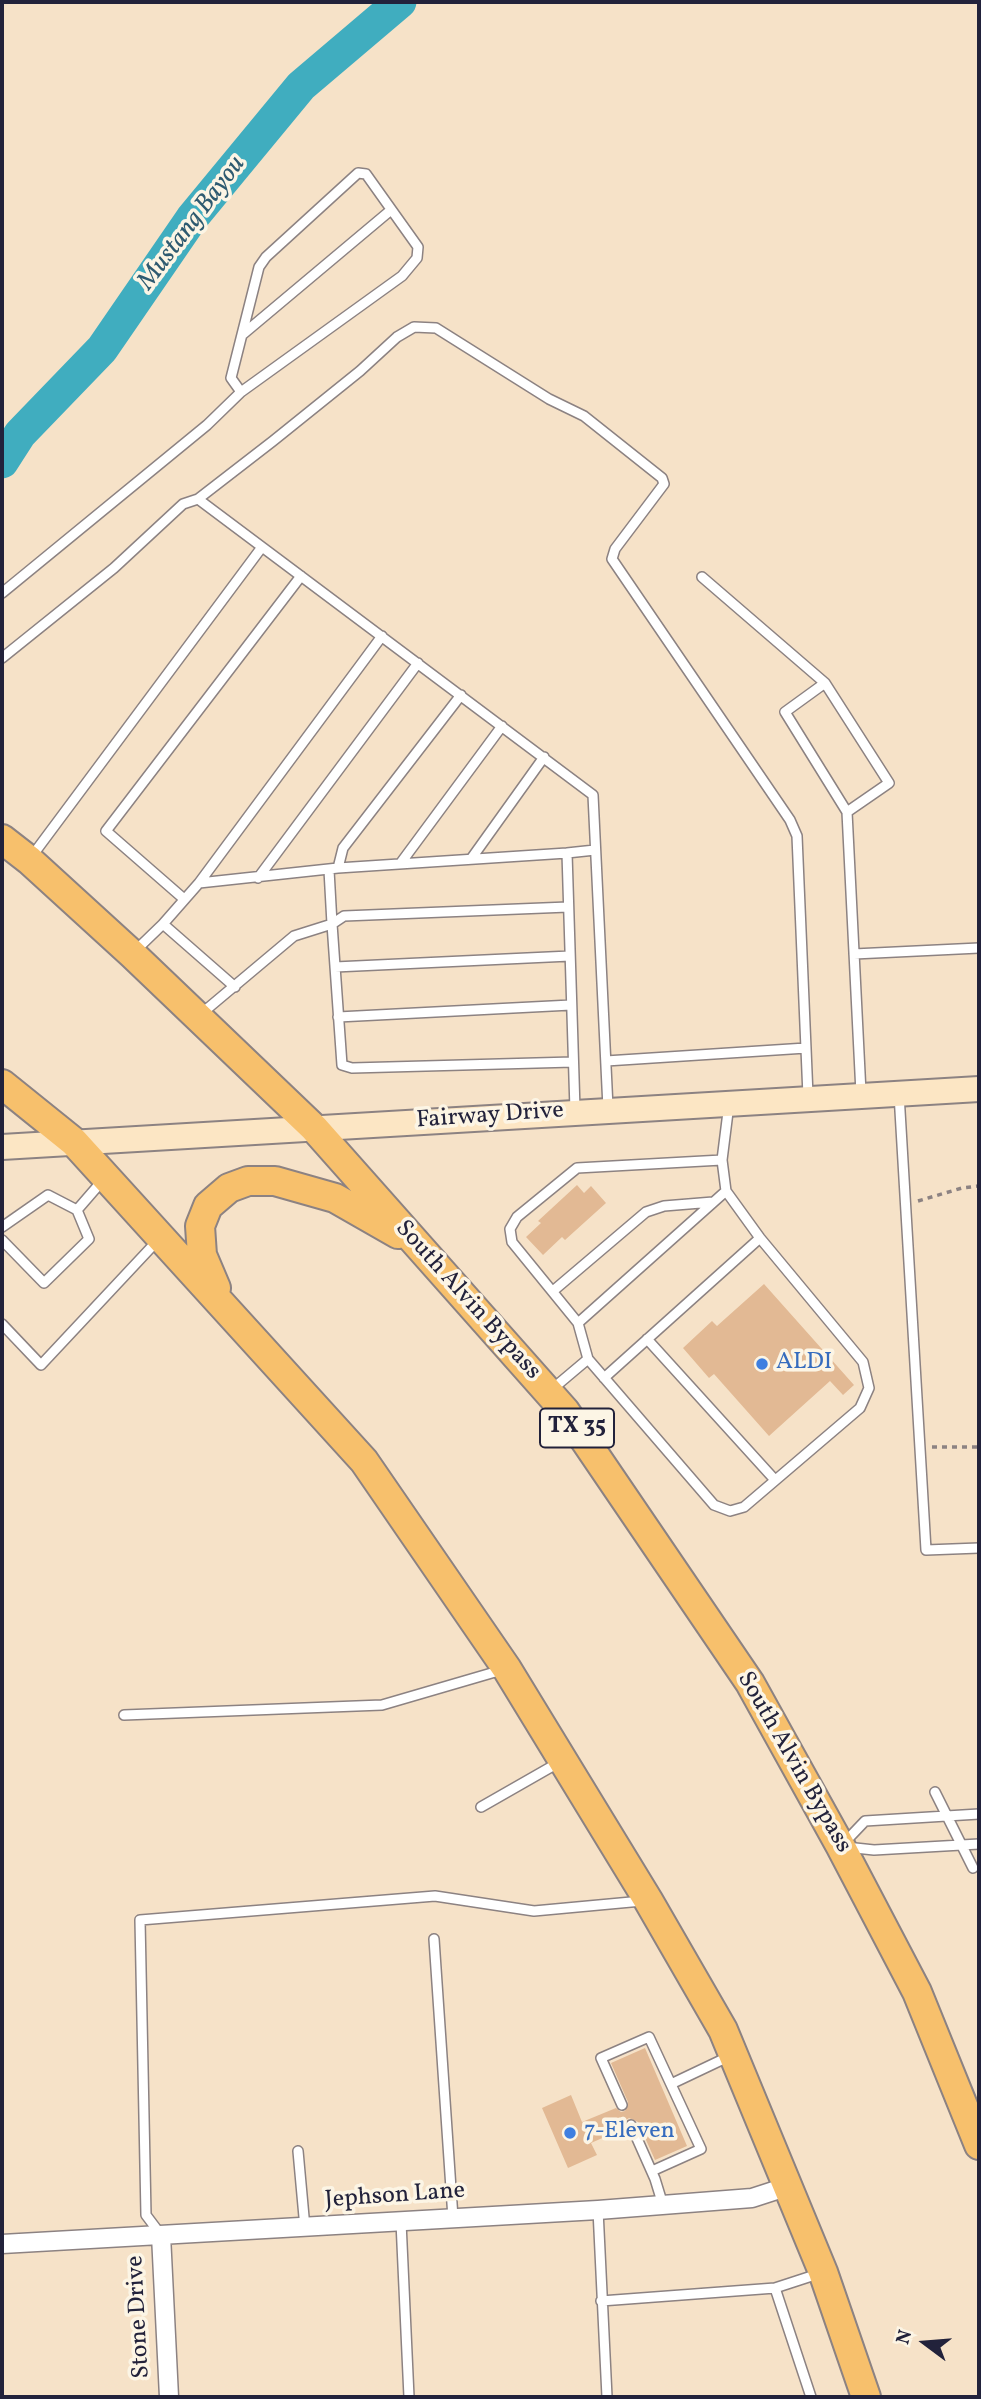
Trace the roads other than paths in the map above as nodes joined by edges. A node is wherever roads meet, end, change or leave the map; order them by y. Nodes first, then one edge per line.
1 (391, 210) junction
2 (242, 335) junction
3 (241, 392) junction
4 (198, 499) junction
5 (262, 547) junction
6 (301, 576) junction
7 (702, 577) dead end
8 (2, 593) edge
9 (382, 636) junction
10 (2, 658) edge
11 (418, 663) junction
12 (825, 683) junction
13 (461, 695) junction
14 (502, 726) junction
15 (544, 757) junction
16 (847, 812) junction
17 (2, 839) edge
18 (595, 850) junction
19 (567, 853) junction
20 (471, 859) junction
21 (29, 860) junction
22 (400, 864) junction
23 (334, 869) junction
24 (258, 878) junction
25 (199, 883) junction
26 (184, 899) junction
27 (568, 906) junction
28 (163, 924) junction
29 (332, 924) junction
30 (979, 948) edge
31 (132, 954) junction
32 (854, 954) junction
33 (570, 956) junction
34 (335, 967) junction
35 (235, 988) junction
36 (571, 1005) junction
37 (199, 1016) junction
38 (338, 1017) junction
39 (806, 1048) junction
40 (606, 1060) junction
41 (573, 1062) junction
42 (2, 1084) edge
43 (979, 1089) edge
44 (899, 1093) junction
45 (861, 1095) junction
46 (808, 1098) junction
47 (729, 1102) junction
48 (608, 1110) junction
49 (575, 1112) junction
50 (314, 1128) junction
51 (74, 1142) junction
52 (2, 1147) edge
53 (722, 1160) junction
54 (106, 1177) junction
55 (726, 1191) junction
56 (713, 1202) junction
57 (77, 1210) junction
58 (2, 1227) edge
59 (160, 1237) junction
60 (760, 1238) junction
61 (2, 1240) edge
62 (418, 1245) junction
63 (553, 1291) junction
64 (225, 1309) junction
65 (578, 1323) junction
66 (2, 1324) edge
67 (648, 1339) junction
68 (588, 1359) junction
69 (604, 1378) junction
70 (549, 1392) junction
71 (775, 1480) junction
72 (979, 1548) edge
73 (506, 1669) junction
74 (124, 1715) dead end
75 (563, 1760) junction
76 (935, 1792) dead end
77 (481, 1807) dead end
78 (979, 1814) edge
79 (947, 1816) junction
80 (979, 1844) edge
81 (961, 1845) junction
82 (841, 1847) junction
83 (973, 1868) dead end
84 (648, 1900) junction
85 (434, 1939) dead end
86 (733, 2055) junction
87 (666, 2081) junction
88 (623, 2101) dead end
89 (688, 2122) junction
90 (634, 2125) dead end
91 (679, 2127) dead end
92 (979, 2145) edge
93 (298, 2151) dead end
94 (652, 2171) junction
95 (789, 2186) junction
96 (663, 2206) junction
97 (598, 2210) junction
98 (453, 2218) junction
99 (401, 2222) junction
100 (305, 2228) junction
101 (161, 2235) junction
102 (2, 2244) edge
103 (823, 2272) junction
104 (775, 2288) junction
105 (601, 2301) junction
106 (169, 2397) edge
107 (409, 2397) edge
108 (607, 2397) edge
109 (811, 2397) edge
110 (866, 2397) edge

1 - 2 lane
1 - 2 lane
1 - 3 lane
2 - 3 lane
3 - 8 lane
4 - 5 lane
4 - 10 lane
4 - 39 lane
5 - 6 lane
5 - 21 lane
6 - 9 lane
6 - 26 lane
7 - 12 lane
9 - 11 lane
9 - 25 lane
11 - 13 lane
11 - 24 lane
12 - 16 lane
12 - 16 lane
13 - 14 lane
13 - 23 lane
14 - 15 lane
14 - 22 lane
15 - 18 lane
15 - 20 lane
16 - 32 lane
17 - 21 main road, South Alvin Bypass / TX 35
18 - 19 lane
18 - 40 lane
19 - 20 lane
19 - 27 lane
20 - 22 lane
21 - 31 main road, South Alvin Bypass / TX 35
22 - 23 lane
23 - 24 lane
23 - 29 lane
24 - 25 lane
25 - 26 lane
26 - 28 lane
27 - 29 lane
27 - 33 lane
28 - 31 lane
28 - 35 lane
29 - 34 lane
29 - 35 lane
30 - 32 lane
31 - 37 main road, South Alvin Bypass / TX 35
32 - 45 lane
33 - 34 lane
33 - 36 lane
34 - 38 lane
35 - 37 lane
36 - 38 lane
36 - 41 lane
37 - 50 main road, South Alvin Bypass / TX 35
38 - 41 lane
39 - 40 lane
39 - 46 lane
40 - 48 lane
41 - 49 lane
42 - 51 main road
43 - 44 street, Fairway Drive
44 - 45 street, Fairway Drive
44 - 72 lane
45 - 46 street, Fairway Drive
46 - 47 street, Fairway Drive
47 - 48 street, Fairway Drive
47 - 53 lane
48 - 49 street, Fairway Drive
49 - 50 street, Fairway Drive
50 - 51 street, Fairway Drive
50 - 62 main road, South Alvin Bypass / TX 35
51 - 52 street, Fairway Drive
51 - 54 main road
53 - 55 lane
53 - 63 lane
54 - 57 lane
54 - 59 main road
55 - 56 lane
55 - 60 lane
56 - 63 lane
56 - 65 lane
57 - 58 lane
57 - 61 lane
59 - 64 main road
59 - 66 lane
60 - 67 lane
60 - 71 lane
62 - 64 main road
62 - 70 main road, South Alvin Bypass / TX 35
63 - 65 lane
64 - 73 main road
65 - 68 lane
67 - 69 lane
67 - 71 lane
68 - 69 lane
68 - 70 lane
69 - 71 lane
70 - 82 main road, South Alvin Bypass / TX 35
73 - 74 lane
73 - 75 main road
75 - 77 lane
75 - 84 main road
76 - 79 lane
78 - 79 lane
79 - 81 lane
79 - 82 lane
80 - 81 lane
81 - 82 lane
81 - 83 lane
82 - 92 main road, South Alvin Bypass / TX 35
84 - 86 main road
84 - 101 lane
85 - 98 lane
86 - 87 lane
86 - 95 main road
87 - 88 lane
87 - 89 lane
89 - 91 lane
89 - 94 lane
90 - 94 lane
93 - 100 lane
94 - 96 lane
95 - 96 street, Jephson Lane
95 - 103 main road
96 - 97 street, Jephson Lane
97 - 98 street, Jephson Lane
97 - 105 lane
98 - 99 street, Jephson Lane
99 - 100 street, Jephson Lane
99 - 107 lane
100 - 101 street, Jephson Lane
101 - 102 street, Jephson Lane
101 - 106 street, Stone Drive
103 - 104 lane
103 - 110 main road
104 - 105 lane
104 - 109 lane
105 - 108 lane

